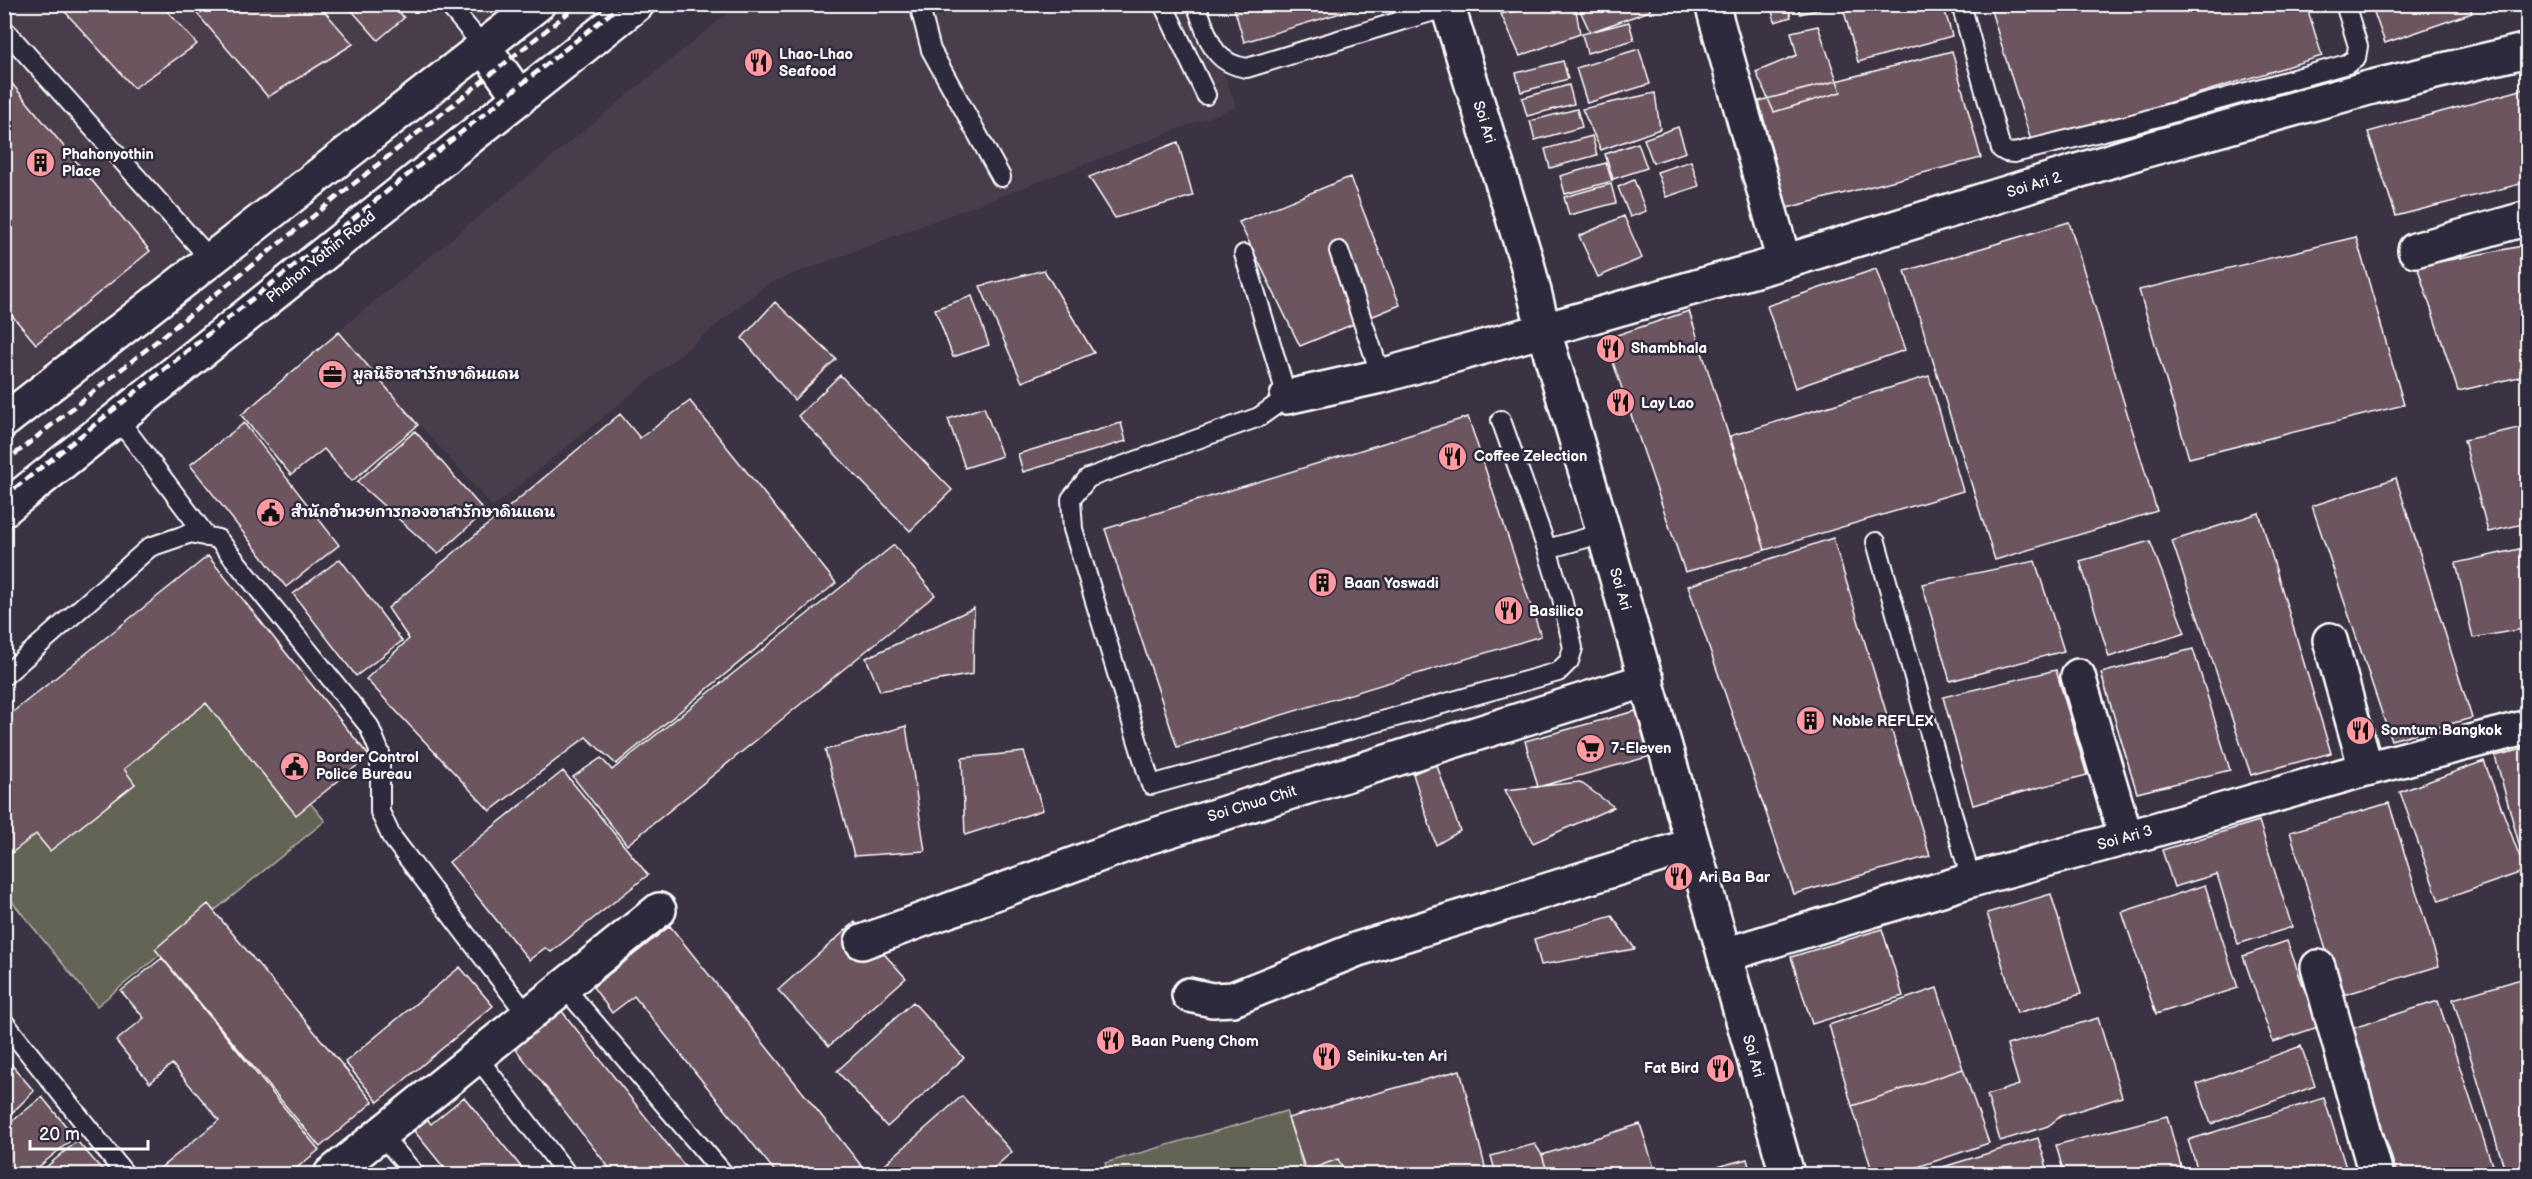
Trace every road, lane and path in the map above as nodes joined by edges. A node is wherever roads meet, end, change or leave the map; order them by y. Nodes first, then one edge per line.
1 (448, 4) edge
2 (537, 4) edge
3 (637, 4) edge
4 (919, 4) edge
5 (1163, 4) edge
6 (1196, 4) edge
7 (1713, 4) edge
8 (1961, 4) edge
9 (2345, 4) edge
10 (1448, 6) edge
11 (1405, 12) edge
12 (4, 29) edge
13 (483, 46) junction
14 (2528, 50) edge
15 (1206, 95) dead end
16 (520, 98) junction
17 (2135, 138) junction
18 (1001, 177) dead end
19 (2528, 218) edge
20 (2415, 250) dead end
21 (1339, 252) dead end
22 (1244, 254) dead end
23 (212, 261) junction
24 (1784, 262) junction
25 (1543, 328) junction
26 (1381, 376) junction
27 (1287, 397) junction
28 (118, 419) junction
29 (1500, 420) dead end
30 (4, 421) edge
31 (4, 509) edge
32 (1604, 533) junction
33 (207, 537) junction
34 (1876, 542) dead end
35 (1547, 549) junction
36 (2330, 640) dead end
37 (4, 676) edge
38 (2078, 676) dead end
39 (1647, 681) junction
40 (2528, 727) edge
41 (2366, 769) junction
42 (2126, 838) junction
43 (1693, 846) junction
44 (1971, 880) junction
45 (660, 910) dead end
46 (862, 942) dead end
47 (1725, 955) junction
48 (2318, 967) dead end
49 (564, 987) junction
50 (1189, 995) dead end
51 (528, 1016) junction
52 (4, 1022) edge
53 (477, 1057) junction
54 (381, 1135) junction
55 (125, 1174) edge
56 (331, 1174) edge
57 (415, 1174) edge
58 (567, 1174) edge
59 (724, 1174) edge
60 (1787, 1174) edge
61 (2376, 1174) edge

1 - 13 lane
2 - 13 street
3 - 16 street, Phahon Yothin Road
4 - 18 lane
5 - 15 lane
6 - 11 lane
7 - 24 street
8 - 17 lane
9 - 17 lane
10 - 11 lane
10 - 25 street, Soi Ari
12 - 23 lane
13 - 16 street
13 - 23 street
14 - 17 street, Soi Ari 2
16 - 28 street, Phahon Yothin Road
17 - 24 street, Soi Ari 2
19 - 20 street
21 - 26 lane
22 - 27 lane
23 - 30 street
24 - 25 street, Soi Ari 2
25 - 26 street, Soi Ari 2
25 - 32 street, Soi Ari
26 - 27 street, Soi Ari 2
27 - 35 lane
28 - 31 street, Phahon Yothin Road
28 - 33 lane
29 - 35 lane
32 - 35 lane
32 - 39 street, Soi Ari
33 - 37 lane
33 - 51 lane
34 - 44 lane
36 - 41 street
38 - 42 street
39 - 43 street, Soi Ari
39 - 46 street, Soi Chua Chit
40 - 41 street, Soi Ari 3
41 - 42 street, Soi Ari 3
42 - 44 street, Soi Ari 3
43 - 47 street, Soi Ari
43 - 50 street
44 - 47 street, Soi Ari 3
45 - 49 street
47 - 60 street, Soi Ari
48 - 61 street
49 - 51 street
49 - 59 lane
51 - 53 street
52 - 55 lane
53 - 54 street
53 - 58 lane
54 - 56 street
54 - 57 lane

